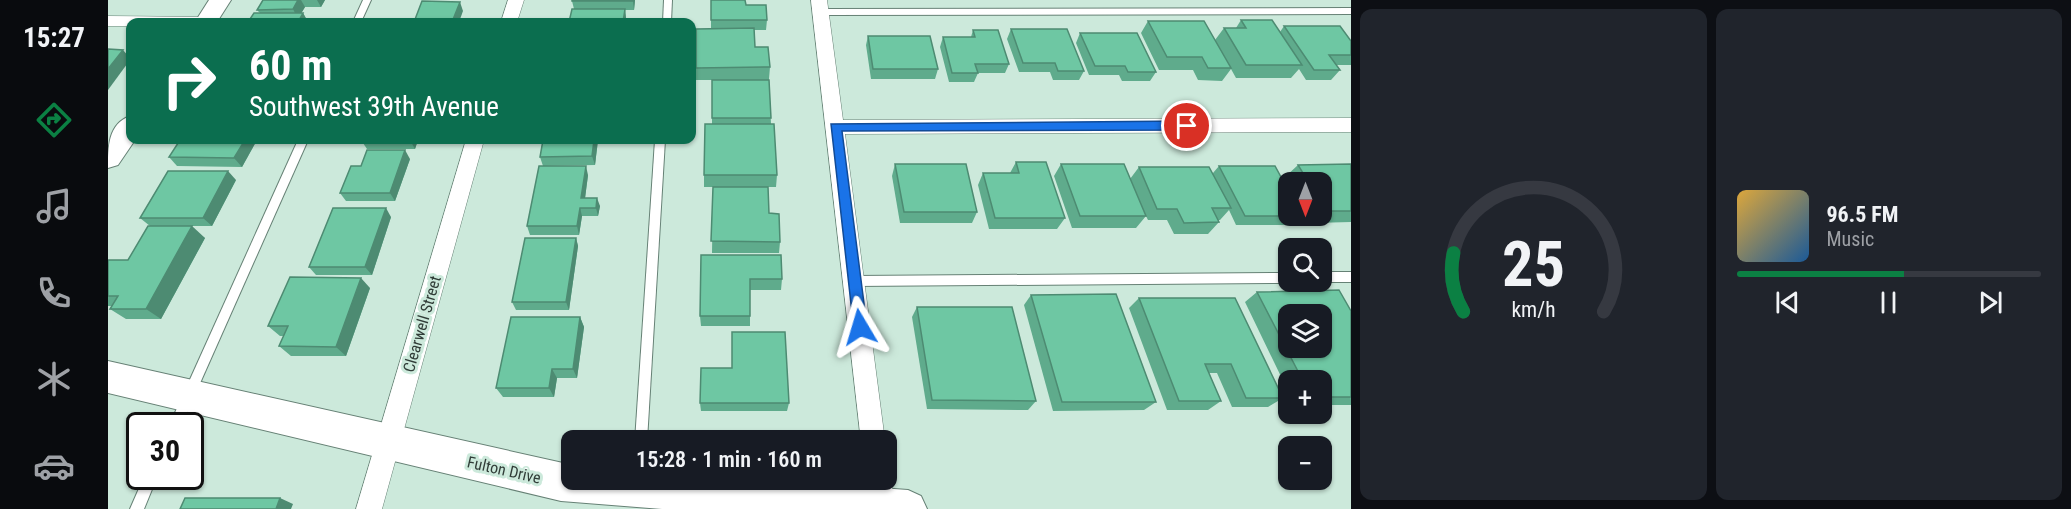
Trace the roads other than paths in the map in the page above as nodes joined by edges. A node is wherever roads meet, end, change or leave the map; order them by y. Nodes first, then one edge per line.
1 (220, 0) edge
2 (367, 0) edge
3 (516, 0) edge
4 (668, 0) edge
5 (820, 6) edge
6 (1351, 11) edge
7 (209, 18) edge
8 (359, 18) edge
9 (511, 18) edge
10 (667, 18) edge
11 (108, 21) edge
12 (126, 21) edge
13 (1351, 125) edge
14 (835, 127) junction
15 (126, 132) edge
16 (301, 144) edge
17 (474, 144) edge
18 (660, 144) edge
19 (108, 158) edge
20 (1332, 277) edge
21 (1351, 277) edge
22 (1278, 278) edge
23 (854, 281) junction
24 (108, 377) edge
25 (182, 411) edge
26 (642, 430) edge
27 (872, 430) edge
28 (387, 442) junction
29 (561, 483) edge
30 (145, 490) edge
31 (659, 490) edge
32 (887, 501) edge
33 (137, 509) edge
34 (369, 509) edge

1 - 7 main road
2 - 8 lane
3 - 9 street
4 - 10 lane
5 - 6 lane
5 - 14 street
11 - 12 street
13 - 14 street
14 - 23 street
15 - 19 main road
16 - 25 lane
17 - 28 street, Clearwell Street
18 - 26 lane
20 - 21 lane
22 - 23 lane
23 - 27 street
24 - 25 main road, Fulton Drive
25 - 28 main road, Fulton Drive
28 - 29 main road, Fulton Drive
28 - 34 street, Clearwell Street
30 - 33 lane
31 - 32 main road, Fulton Drive

